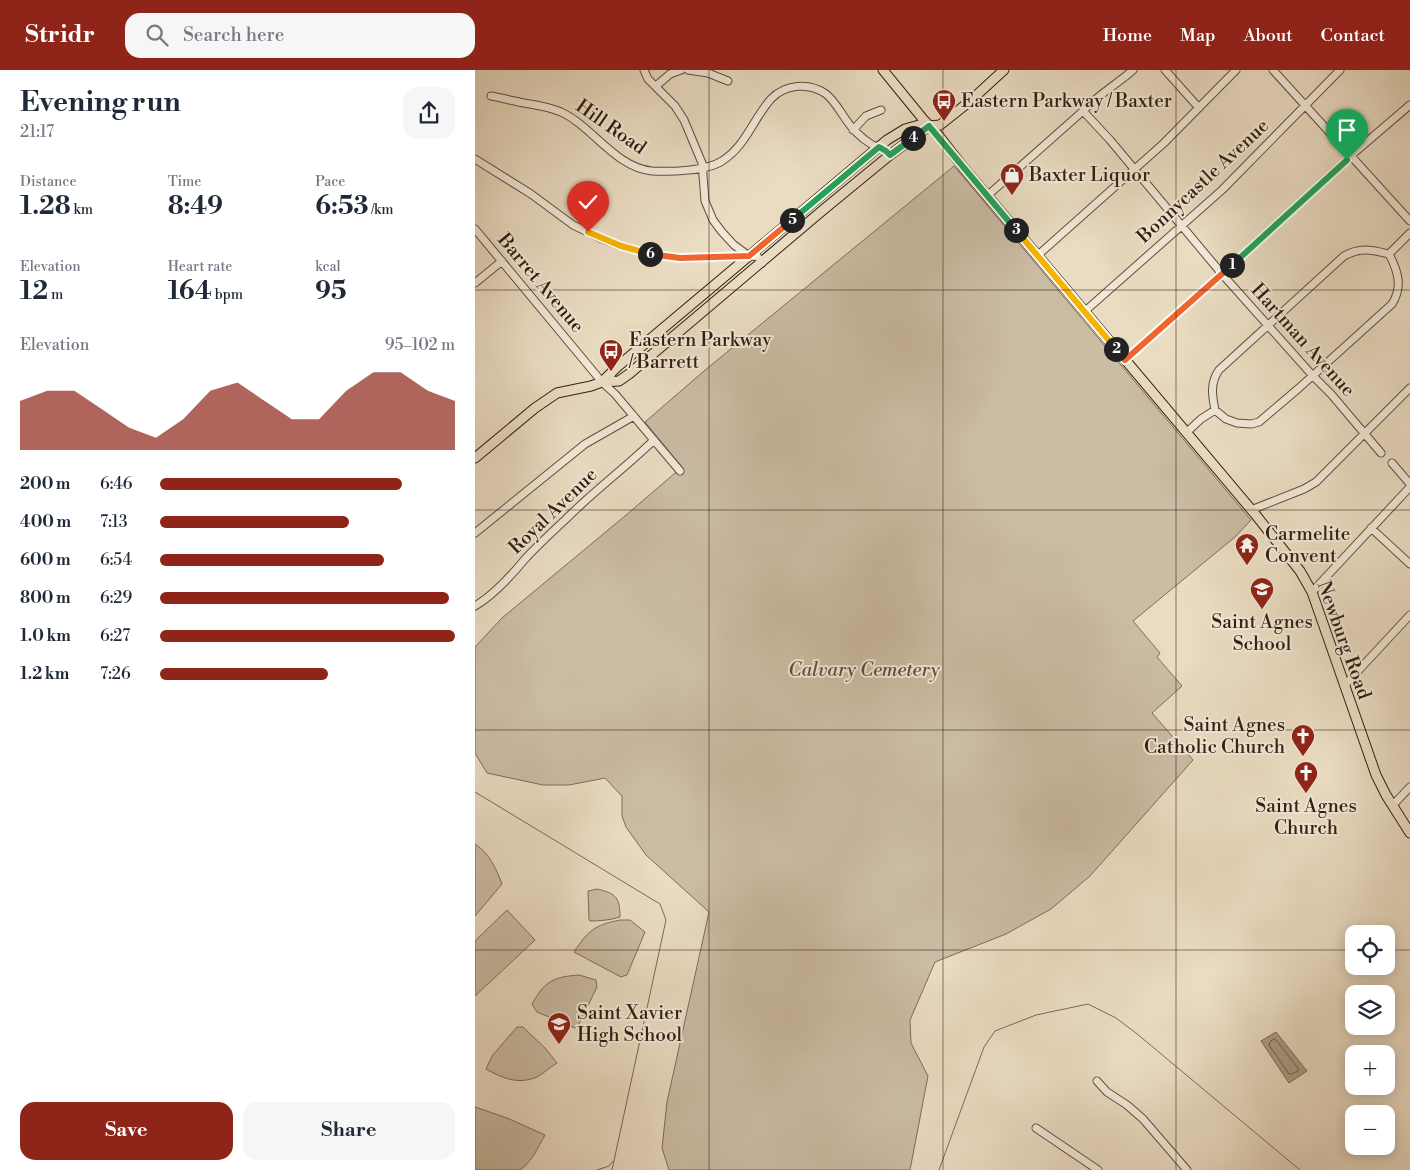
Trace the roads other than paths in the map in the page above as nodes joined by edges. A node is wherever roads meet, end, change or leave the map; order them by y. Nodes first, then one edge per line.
1 (644, 70) edge
2 (681, 70) edge
3 (688, 70) edge
4 (883, 70) edge
5 (1005, 70) edge
6 (1133, 70) edge
7 (1165, 70) edge
8 (1236, 70) edge
9 (1273, 70) edge
10 (1340, 70) edge
11 (728, 81) dead end
12 (657, 86) junction
13 (491, 96) dead end
14 (1306, 105) junction
15 (1410, 105) edge
16 (1199, 108) junction
17 (881, 110) dead end
18 (1083, 111) junction
19 (929, 126) junction
20 (853, 130) junction
21 (879, 147) junction
22 (890, 155) junction
23 (1351, 156) junction
24 (475, 159) edge
25 (703, 168) junction
26 (1134, 169) junction
27 (987, 196) junction
28 (1410, 221) edge
29 (1182, 226) junction
30 (475, 229) edge
31 (1410, 233) edge
32 (1389, 254) junction
33 (749, 256) junction
34 (1038, 256) junction
35 (502, 262) junction
36 (762, 263) junction
37 (1222, 274) junction
38 (475, 284) edge
39 (1084, 312) junction
40 (1267, 325) junction
41 (1125, 360) junction
42 (1313, 376) junction
43 (602, 382) junction
44 (1410, 388) edge
45 (1215, 410) junction
46 (634, 416) junction
47 (1186, 433) junction
48 (1365, 434) junction
49 (654, 440) junction
50 (1381, 453) dead end
51 (475, 458) edge
52 (1391, 463) dead end
53 (680, 471) dead end
54 (1410, 486) edge
55 (1251, 510) junction
56 (1371, 528) junction
57 (475, 533) edge
58 (1410, 564) edge
59 (1312, 592) junction
60 (475, 606) edge
61 (1410, 615) edge
62 (1344, 686) junction
63 (1410, 786) edge
64 (1393, 805) junction
65 (1410, 833) edge
66 (1097, 1080) dead end
67 (1036, 1128) dead end
68 (1098, 1170) edge
69 (1187, 1170) edge

1 - 12 street
2 - 12 street
3 - 11 street
4 - 19 main road, Newburg Road
5 - 19 main road
6 - 18 street
7 - 16 street
8 - 16 street
9 - 14 street
10 - 14 street, Bonnycastle Avenue
12 - 25 street
13 - 25 street, Hill Road
14 - 23 street
14 - 29 street, Bonnycastle Avenue
15 - 23 street
16 - 26 street
17 - 20 street
18 - 26 street, Hartman Avenue
18 - 27 street
19 - 21 main road
19 - 22 main road
19 - 27 main road, Newburg Road
20 - 21 street, Hill Road
20 - 25 street, Hill Road
21 - 22 street, Hill Road
21 - 33 main road
22 - 36 main road
23 - 28 street
23 - 37 street
24 - 33 street
25 - 33 street
26 - 29 street, Hartman Avenue
26 - 34 street
27 - 34 main road, Newburg Road
29 - 37 street, Hartman Avenue
29 - 39 street, Bonnycastle Avenue
30 - 35 street, Barret Avenue
31 - 32 street
32 - 40 street
32 - 42 street
33 - 36 street
33 - 43 main road
34 - 39 main road, Newburg Road
35 - 38 street
35 - 43 street, Barret Avenue
36 - 43 main road
37 - 40 street, Hartman Avenue
37 - 41 street
39 - 41 main road, Newburg Road
40 - 42 street, Hartman Avenue
40 - 45 street
41 - 47 main road, Newburg Road
42 - 45 street
42 - 48 street, Hartman Avenue
43 - 46 street, Barret Avenue
43 - 51 main road
44 - 48 street
45 - 47 street
46 - 49 street, Barret Avenue
46 - 57 street
47 - 55 main road, Newburg Road
48 - 50 street, Hartman Avenue
48 - 55 street
49 - 53 street, Barret Avenue
49 - 60 street, Royal Avenue
52 - 54 street
54 - 56 street
55 - 59 main road, Newburg Road
56 - 58 street
56 - 59 street
59 - 62 main road, Newburg Road
61 - 62 street
62 - 64 main road, Newburg Road
63 - 64 street
64 - 65 main road, Newburg Road
66 - 69 street
67 - 68 street

